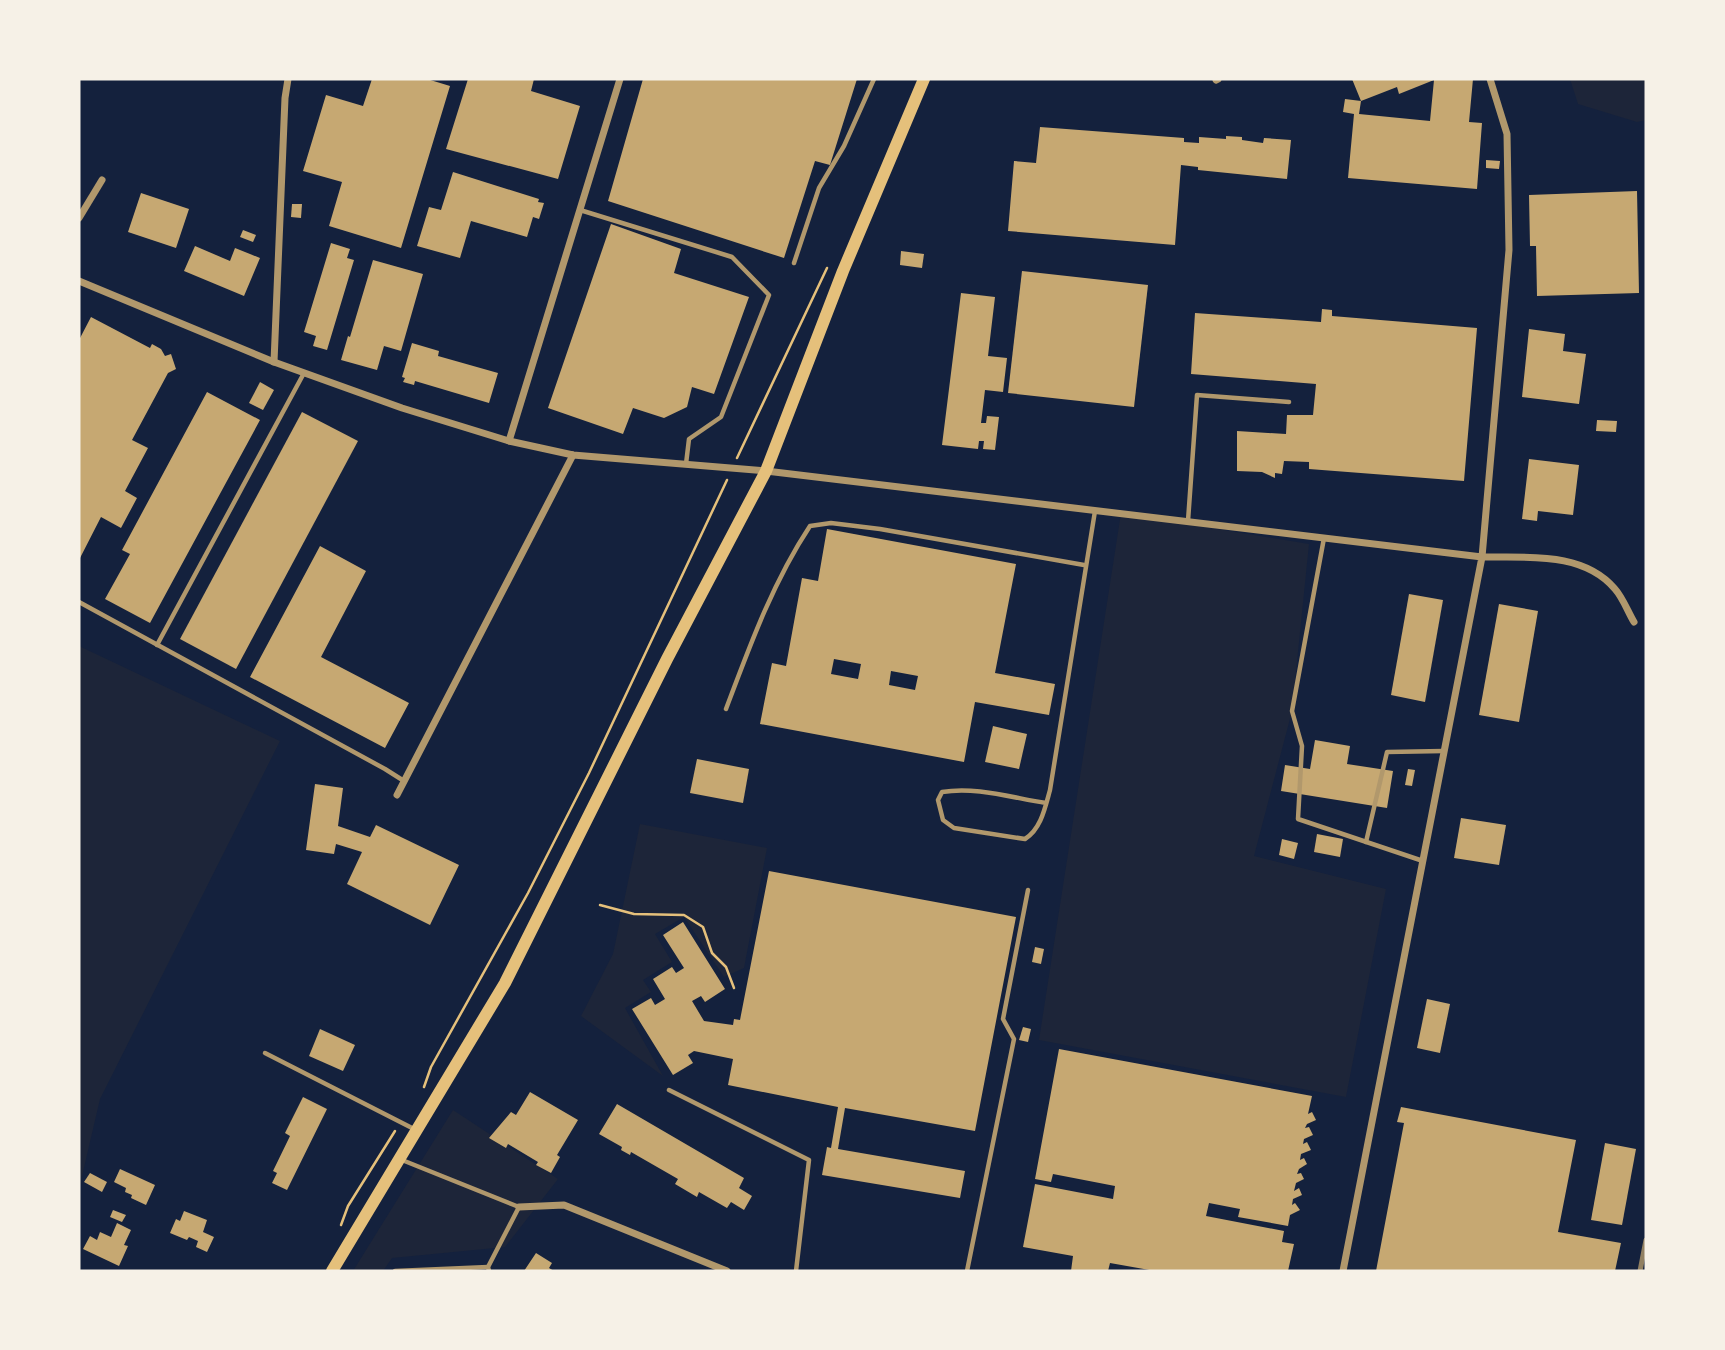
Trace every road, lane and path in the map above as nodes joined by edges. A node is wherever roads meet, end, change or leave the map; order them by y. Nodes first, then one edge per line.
1 (288, 79) edge
2 (620, 79) edge
3 (874, 79) edge
4 (924, 79) edge
5 (1490, 79) edge
6 (102, 180) dead end
7 (580, 211) junction
8 (79, 218) edge
9 (830, 260) dead end
10 (794, 263) dead end
11 (79, 281) edge
12 (274, 362) junction
13 (304, 373) junction
14 (1289, 402) dead end
15 (509, 441) junction
16 (573, 455) junction
17 (686, 464) junction
18 (733, 468) junction
19 (766, 471) junction
20 (1095, 510) junction
21 (1188, 521) junction
22 (1325, 538) junction
23 (1482, 557) junction
24 (1084, 565) junction
25 (79, 602) edge
26 (1634, 622) dead end
27 (157, 645) junction
28 (726, 709) dead end
29 (1444, 751) junction
30 (404, 782) junction
31 (397, 795) dead end
32 (1046, 803) junction
33 (1366, 842) junction
34 (1423, 861) junction
35 (1028, 890) dead end
36 (600, 905) dead end
37 (734, 988) dead end
38 (265, 1053) dead end
39 (669, 1090) dead end
40 (421, 1097) dead end
41 (402, 1122) junction
42 (416, 1130) junction
43 (399, 1159) junction
44 (519, 1207) junction
45 (339, 1228) dead end
46 (489, 1269) edge
47 (332, 1271) edge
48 (395, 1271) edge
49 (727, 1271) edge
50 (796, 1271) edge
51 (967, 1271) edge
52 (1343, 1271) edge

1 - 12 street
2 - 7 street
3 - 10 lane
4 - 19 main road
5 - 23 street
6 - 8 street
7 - 15 street
7 - 17 lane
9 - 18 path
11 - 12 street
12 - 13 street
13 - 15 street
13 - 27 lane
14 - 21 lane
15 - 16 street
16 - 17 street
16 - 30 street
17 - 18 street
18 - 19 street
18 - 40 path
19 - 20 street
19 - 42 main road
20 - 21 street
20 - 24 lane
21 - 22 street
22 - 23 street
22 - 33 lane
23 - 26 street
23 - 29 street
24 - 28 lane
24 - 32 lane
25 - 27 lane
27 - 30 lane
29 - 33 lane
29 - 34 street
30 - 31 street
32 - 32 lane
33 - 34 lane
34 - 52 street
35 - 51 lane
36 - 37 path
38 - 41 lane
39 - 50 lane
41 - 42 lane
41 - 45 path
42 - 43 main road
43 - 44 lane
43 - 47 main road
44 - 46 lane
44 - 49 street
46 - 48 lane

